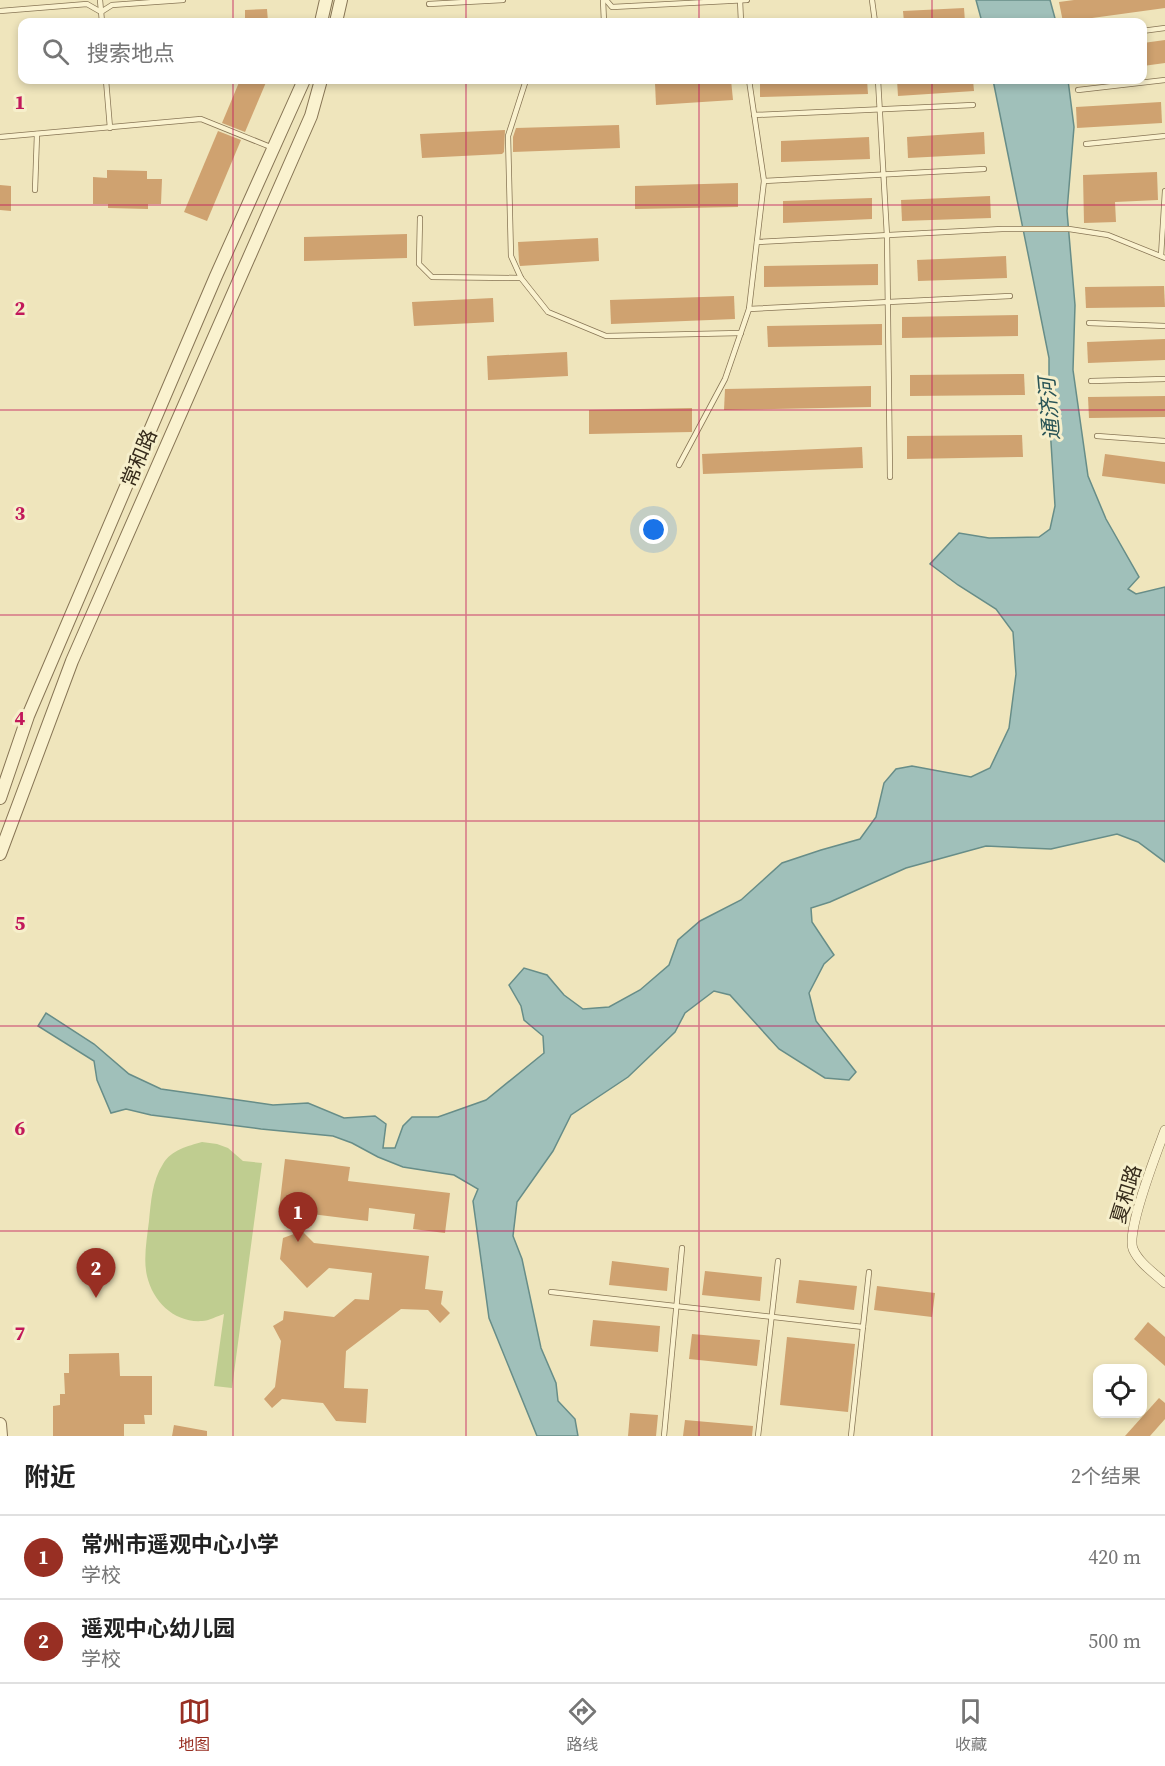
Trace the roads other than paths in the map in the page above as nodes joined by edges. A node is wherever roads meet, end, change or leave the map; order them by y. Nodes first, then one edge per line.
1 (100, 0) edge
2 (183, 0) edge
3 (326, 0) edge
4 (341, 0) edge
5 (503, 0) edge
6 (605, 0) edge
7 (740, 0) edge
8 (747, 0) edge
9 (872, 0) edge
10 (429, 4) dead end
11 (0, 11) edge
12 (101, 12) junction
13 (102, 18) edge
14 (322, 18) edge
15 (337, 18) edge
16 (604, 18) edge
17 (741, 18) edge
18 (875, 18) edge
19 (1165, 28) edge
20 (1147, 30) edge
21 (1165, 80) edge
22 (1147, 82) edge
23 (106, 84) edge
24 (302, 84) edge
25 (320, 84) edge
26 (525, 84) edge
27 (750, 84) edge
28 (878, 84) edge
29 (1130, 84) edge
30 (1078, 90) dead end
31 (973, 105) dead end
32 (880, 109) junction
33 (754, 115) junction
34 (110, 128) junction
35 (37, 134) junction
36 (1165, 136) edge
37 (0, 137) edge
38 (1086, 144) dead end
39 (273, 148) junction
40 (984, 169) dead end
41 (884, 174) junction
42 (764, 181) junction
43 (35, 190) dead end
44 (1165, 192) edge
45 (420, 218) dead end
46 (887, 236) junction
47 (757, 242) junction
48 (1163, 257) edge
49 (521, 278) junction
50 (1010, 296) dead end
51 (888, 302) junction
52 (749, 309) junction
53 (1089, 323) dead end
54 (1165, 326) edge
55 (741, 333) junction
56 (1165, 379) edge
57 (1091, 381) dead end
58 (1097, 436) dead end
59 (1165, 441) edge
60 (679, 465) dead end
61 (890, 477) dead end
62 (0, 798) edge
63 (0, 854) edge
64 (1165, 1130) edge
65 (682, 1248) dead end
66 (778, 1261) dead end
67 (870, 1272) dead end
68 (1165, 1282) edge
69 (551, 1292) dead end
70 (676, 1306) junction
71 (772, 1317) junction
72 (863, 1327) junction
73 (0, 1424) edge
74 (1, 1436) edge
75 (664, 1436) edge
76 (758, 1436) edge
77 (851, 1436) edge

1 - 12 lane
2 - 12 lane
3 - 14 street
4 - 15 street
5 - 10 lane
6 - 7 lane
6 - 16 lane
7 - 8 lane
7 - 17 lane
9 - 18 lane
11 - 12 lane
12 - 13 lane
19 - 20 lane
21 - 22 lane
23 - 34 lane
24 - 39 street, 常和路
25 - 63 street, 常和路
26 - 49 lane
27 - 33 lane
28 - 32 lane
29 - 30 lane
31 - 32 lane
32 - 33 lane
32 - 41 lane
33 - 42 lane
34 - 35 lane
34 - 39 lane
35 - 37 lane
35 - 43 lane
36 - 38 lane
39 - 62 street, 常和路
40 - 41 lane
41 - 42 lane
41 - 46 lane
42 - 47 lane
44 - 48 lane
45 - 49 lane
46 - 47 lane
46 - 48 lane
46 - 51 lane
47 - 52 lane
49 - 55 lane
50 - 51 lane
51 - 52 lane
51 - 61 lane
52 - 55 lane
53 - 54 lane
55 - 60 lane
56 - 57 lane
58 - 59 lane
64 - 68 street, 夏和路
65 - 70 lane
66 - 71 lane
67 - 72 lane
69 - 70 lane
70 - 71 lane
70 - 75 lane
71 - 72 lane
71 - 76 lane
72 - 77 lane
73 - 74 street

